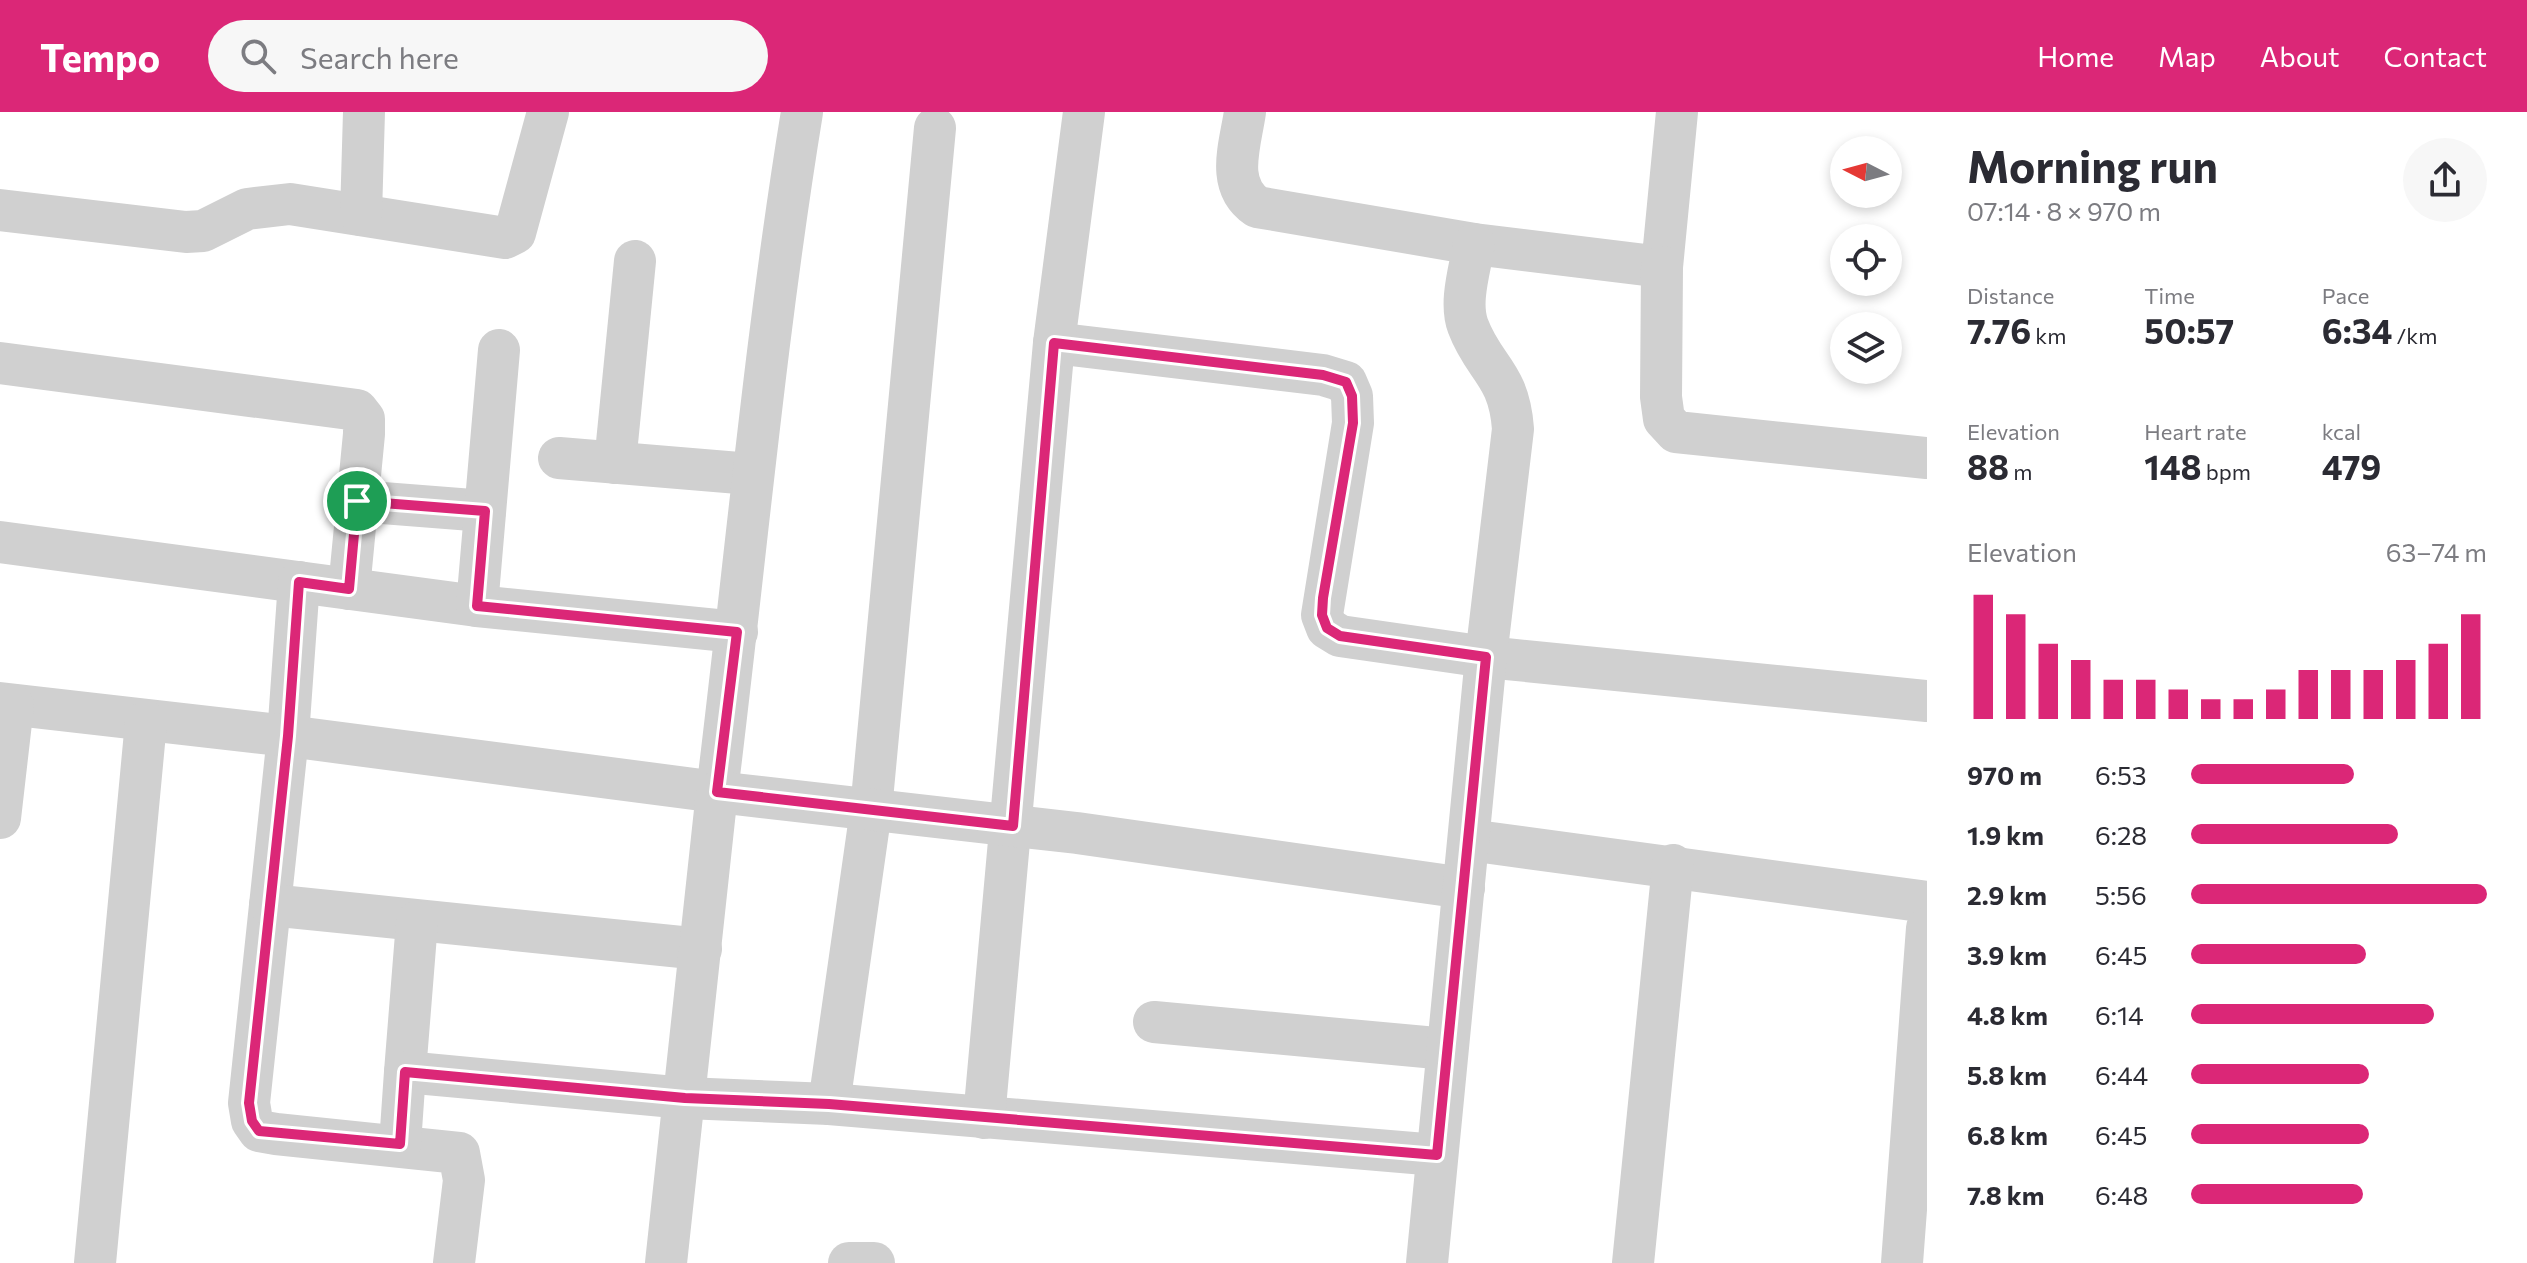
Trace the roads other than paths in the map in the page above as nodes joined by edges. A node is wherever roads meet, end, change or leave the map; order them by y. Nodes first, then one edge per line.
1 (364, 112) edge
2 (548, 112) edge
3 (802, 112) edge
4 (1084, 112) edge
5 (1245, 112) edge
6 (1677, 112) edge
7 (935, 128) dead end
8 (0, 210) edge
9 (361, 215) junction
10 (1474, 244) junction
11 (635, 261) dead end
12 (1662, 267) junction
13 (1054, 343) junction
14 (499, 350) dead end
15 (0, 363) edge
16 (559, 458) dead end
17 (1927, 458) edge
18 (615, 463) junction
19 (751, 474) junction
20 (357, 501) junction
21 (485, 511) junction
22 (0, 542) edge
23 (299, 582) junction
24 (349, 589) junction
25 (477, 606) junction
26 (737, 632) junction
27 (1486, 657) junction
28 (1927, 701) edge
29 (7, 704) edge
30 (146, 722) junction
31 (288, 736) junction
32 (717, 792) junction
33 (871, 810) junction
34 (0, 818) edge
35 (1013, 826) junction
36 (1469, 840) junction
37 (1673, 865) junction
38 (1464, 888) junction
39 (1927, 902) edge
40 (270, 905) junction
41 (417, 922) junction
42 (1927, 928) edge
43 (701, 949) junction
44 (1154, 1022) dead end
45 (1447, 1049) junction
46 (405, 1072) junction
47 (1920, 1095) edge
48 (685, 1098) junction
49 (829, 1104) junction
50 (984, 1118) junction
51 (400, 1144) junction
52 (1437, 1155) junction
53 (95, 1263) edge
54 (454, 1263) edge
55 (666, 1263) edge
56 (849, 1263) edge
57 (874, 1263) edge
58 (1427, 1263) edge
59 (1633, 1263) edge
60 (1902, 1263) edge

1 - 9 street
2 - 9 street
3 - 19 street
4 - 13 street
5 - 10 street
6 - 12 street
7 - 33 street
8 - 9 street
10 - 12 street
10 - 27 street
11 - 18 street
12 - 17 street
13 - 27 street
13 - 35 street
14 - 21 street
15 - 20 street
16 - 18 street
18 - 19 street
19 - 26 street
20 - 21 street
20 - 24 street
21 - 25 street
22 - 23 street
23 - 24 street
23 - 31 street
24 - 25 street
25 - 26 street
26 - 32 street
27 - 28 street
27 - 36 street
29 - 30 street
29 - 34 street
30 - 31 street
30 - 53 street
31 - 32 street
31 - 40 street
32 - 33 street
32 - 43 street
33 - 35 street
33 - 49 street
35 - 38 street
35 - 50 street
36 - 37 street
36 - 38 street
37 - 39 street
37 - 59 street
38 - 45 street
40 - 41 street
40 - 51 street
41 - 43 street
41 - 46 street
42 - 47 street
43 - 48 street
44 - 45 street
45 - 52 street
46 - 48 street
46 - 51 street
47 - 60 street
48 - 49 street
48 - 55 street
49 - 50 street
50 - 52 street
51 - 54 street
52 - 58 street
56 - 57 street

